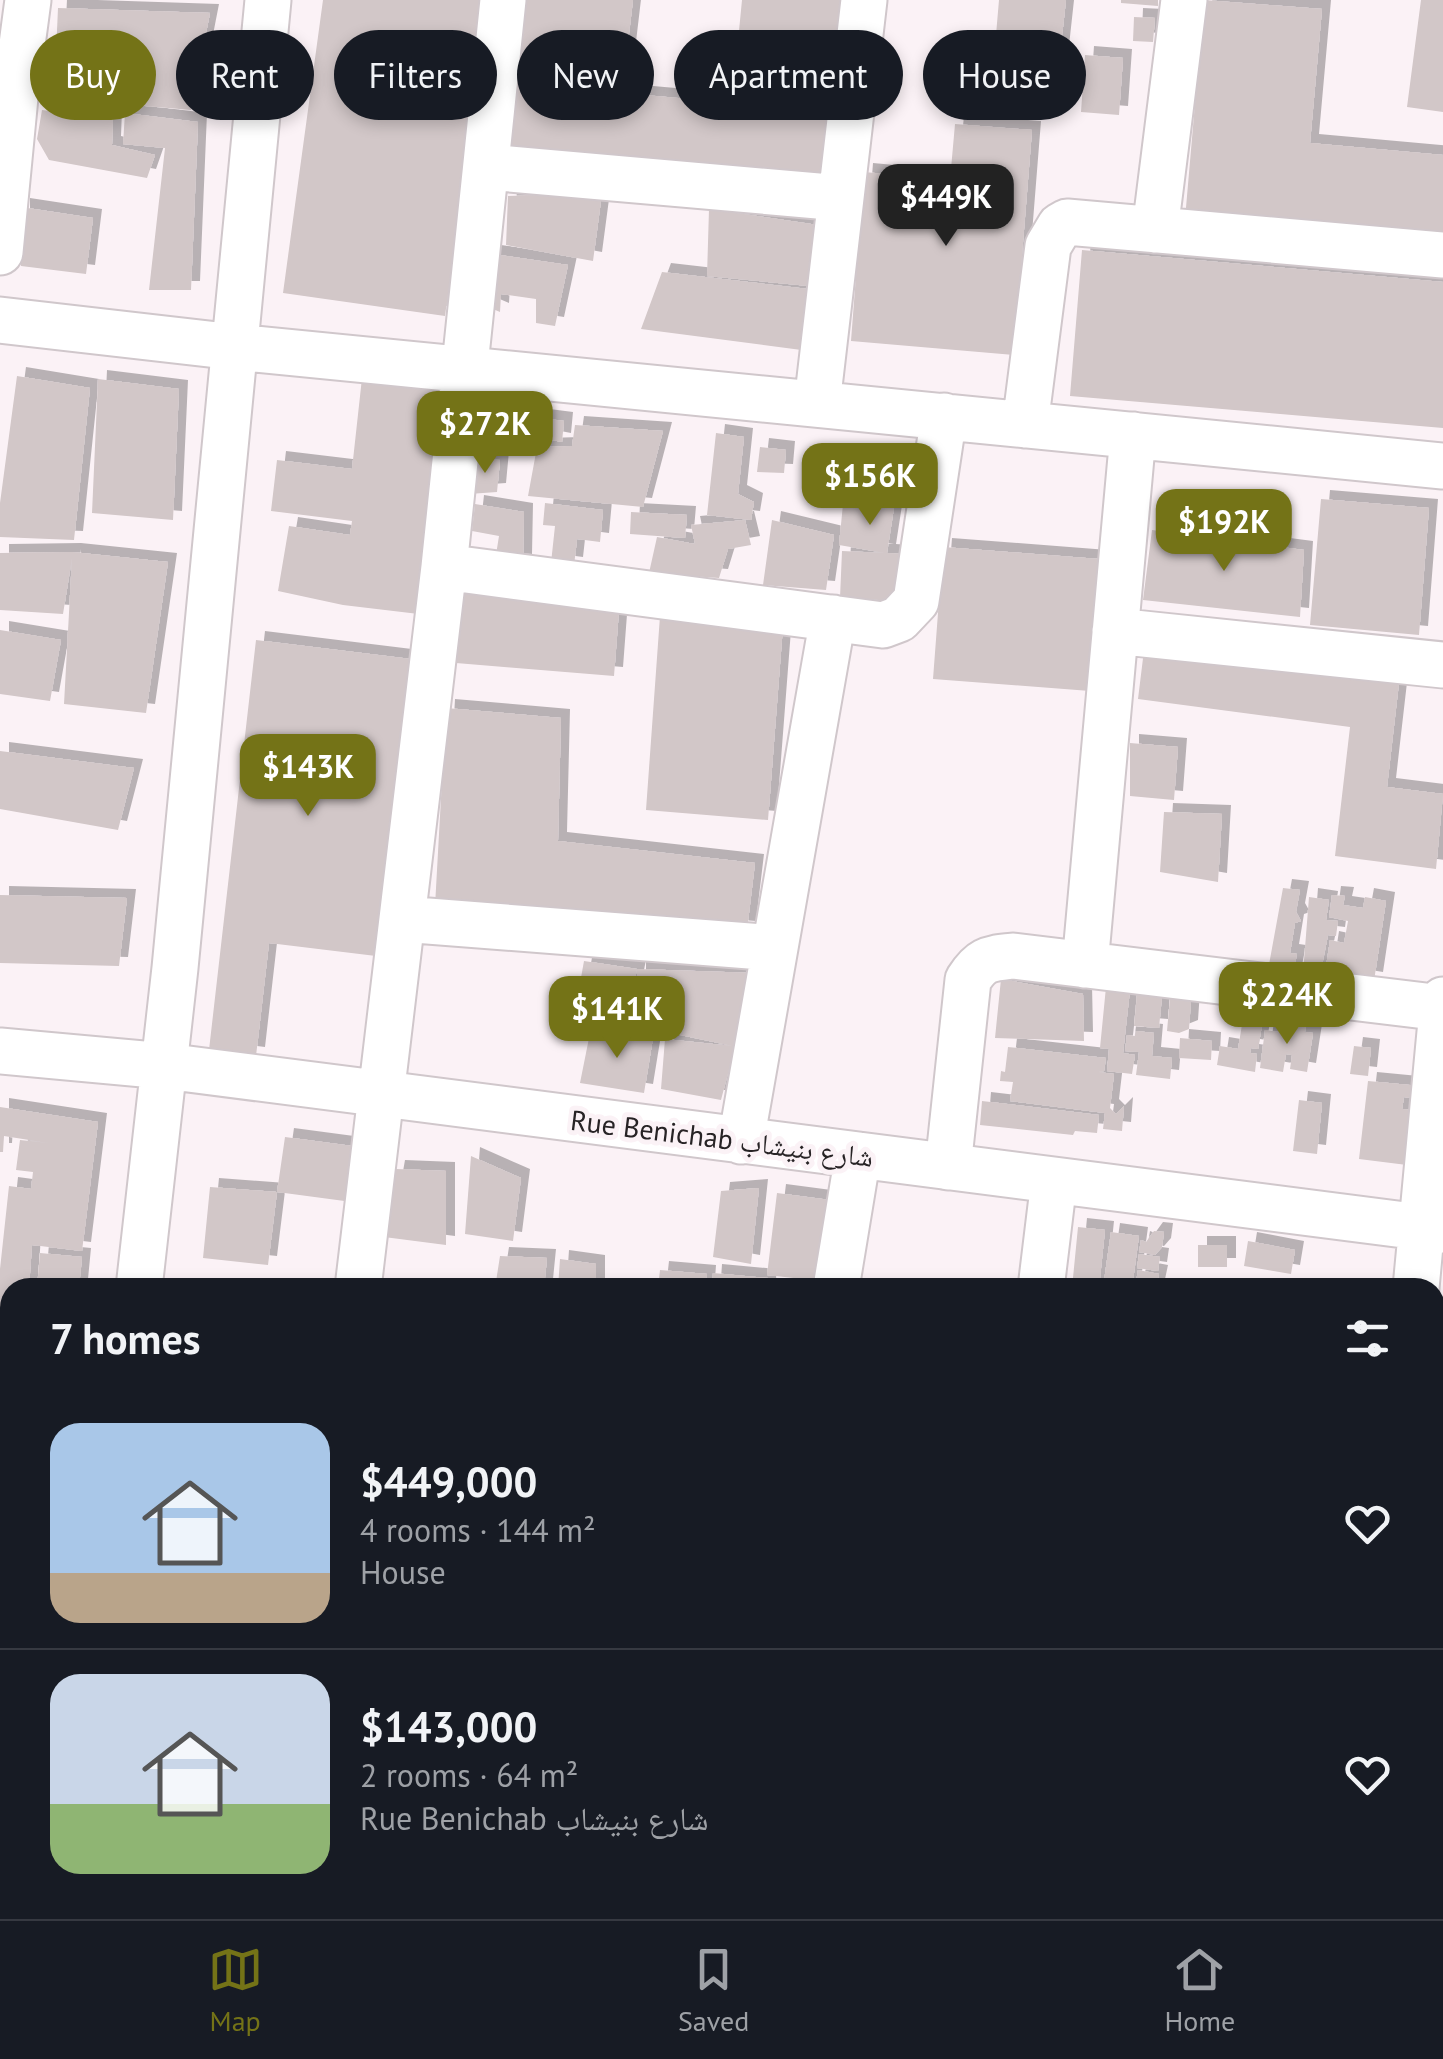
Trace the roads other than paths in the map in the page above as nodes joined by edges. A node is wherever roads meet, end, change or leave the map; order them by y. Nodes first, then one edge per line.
1 (28, 0) edge
2 (268, 0) edge
3 (502, 0) edge
4 (864, 0) edge
5 (1184, 0) edge
6 (7, 96) edge
7 (487, 167) junction
8 (841, 198) junction
9 (1155, 230) junction
10 (0, 252) edge
11 (1443, 255) edge
12 (0, 320) edge
13 (235, 347) junction
14 (466, 370) junction
15 (817, 404) junction
16 (944, 416) junction
17 (1026, 425) junction
18 (1133, 435) junction
19 (1443, 466) edge
20 (444, 567) junction
21 (833, 618) junction
22 (1115, 630) junction
23 (1443, 666) edge
24 (402, 919) junction
25 (775, 948) junction
26 (1085, 965) junction
27 (1443, 1000) edge
28 (1442, 1008) edge
29 (0, 1051) edge
30 (165, 1066) junction
31 (380, 1094) junction
32 (741, 1140) junction
33 (858, 1156) junction
34 (948, 1167) junction
35 (1054, 1180) junction
36 (1432, 1229) edge
37 (140, 1278) edge
38 (359, 1278) edge
39 (838, 1278) edge
40 (1043, 1278) edge
41 (1419, 1278) edge

1 - 6 street
2 - 13 street
3 - 7 street
4 - 8 street
5 - 9 street
6 - 10 street
7 - 8 street
7 - 14 street
8 - 15 street
9 - 11 street
9 - 17 street
12 - 13 street
13 - 14 street
13 - 30 street
14 - 15 street
14 - 20 street
15 - 16 street
16 - 17 street
16 - 21 street
17 - 18 street
18 - 19 street
18 - 22 street
20 - 21 street
20 - 24 street
21 - 25 street
22 - 23 street
22 - 26 street
24 - 25 street
24 - 31 street
25 - 32 street
26 - 28 street
26 - 34 street
27 - 28 street
28 - 36 street
29 - 30 street, Rue Benichab شارع بنيشاب
30 - 31 street, Rue Benichab شارع بنيشاب
30 - 37 street
31 - 32 street, Rue Benichab شارع بنيشاب
31 - 38 street
32 - 33 street, Rue Benichab شارع بنيشاب
33 - 34 street, Rue Benichab شارع بنيشاب
33 - 39 street
34 - 35 street, Rue Benichab شارع بنيشاب
35 - 36 street, Rue Benichab شارع بنيشاب
35 - 40 street
36 - 41 street

